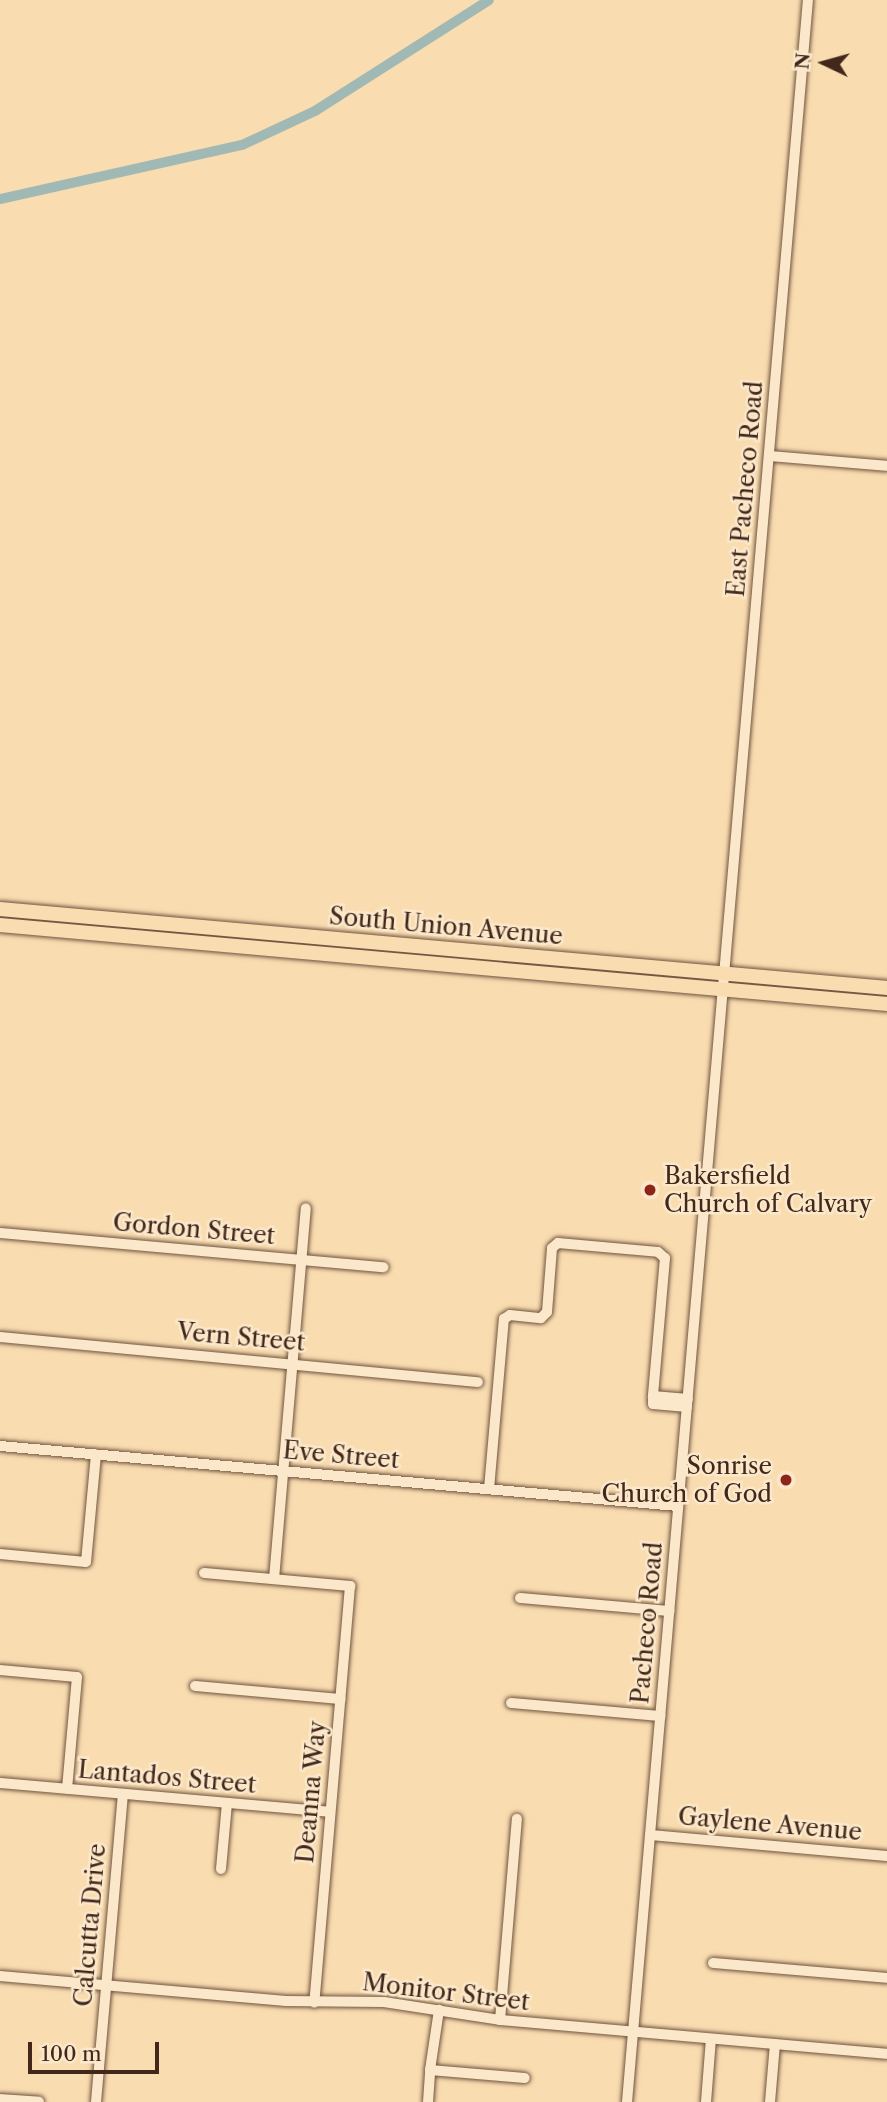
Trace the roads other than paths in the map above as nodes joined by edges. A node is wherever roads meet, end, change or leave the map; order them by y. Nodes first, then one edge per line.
1 (808, 0) edge
2 (769, 456) junction
3 (887, 466) edge
4 (0, 909) edge
5 (47, 913) junction
6 (0, 918) edge
7 (0, 925) edge
8 (188, 926) junction
9 (105, 935) junction
10 (330, 938) junction
11 (249, 948) junction
12 (724, 981) junction
13 (887, 988) edge
14 (883, 1003) edge
15 (306, 1208) dead end
16 (0, 1233) edge
17 (302, 1259) junction
18 (383, 1266) dead end
19 (0, 1337) edge
20 (293, 1363) junction
21 (478, 1382) dead end
22 (687, 1403) junction
23 (0, 1446) edge
24 (96, 1454) junction
25 (284, 1471) junction
26 (489, 1489) junction
27 (678, 1506) junction
28 (0, 1554) edge
29 (204, 1573) dead end
30 (274, 1579) junction
31 (520, 1598) dead end
32 (669, 1611) junction
33 (0, 1670) edge
34 (195, 1686) dead end
35 (340, 1699) junction
36 (511, 1703) dead end
37 (660, 1716) junction
38 (0, 1783) edge
39 (67, 1789) junction
40 (123, 1794) junction
41 (227, 1803) junction
42 (330, 1812) junction
43 (517, 1819) dead end
44 (650, 1835) junction
45 (887, 1856) edge
46 (221, 1869) dead end
47 (713, 1963) dead end
48 (0, 1976) edge
49 (887, 1978) edge
50 (106, 1986) junction
51 (314, 2002) junction
52 (439, 2010) junction
53 (500, 2020) junction
54 (633, 2032) junction
55 (711, 2039) junction
56 (775, 2045) junction
57 (887, 2054) edge
58 (430, 2070) junction
59 (525, 2078) dead end
60 (0, 2099) edge
61 (38, 2102) edge
62 (96, 2102) edge
63 (428, 2102) edge
64 (627, 2102) edge
65 (706, 2102) edge
66 (770, 2102) edge

1 - 2 street, East Pacheco Road
2 - 3 street
2 - 12 street, East Pacheco Road
4 - 5 main road, South Union Avenue
5 - 6 main road
5 - 8 main road, South Union Avenue
7 - 9 main road, South Union Avenue
8 - 9 main road
8 - 10 main road, South Union Avenue
9 - 11 main road, South Union Avenue
10 - 11 main road
10 - 12 main road, South Union Avenue
11 - 12 main road, South Union Avenue
12 - 13 main road, South Union Avenue
12 - 14 main road, South Union Avenue
12 - 22 street, Pacheco Road
15 - 17 street
16 - 17 street, Gordon Street
17 - 18 street, Gordon Street
17 - 20 street
19 - 20 street, Vern Street
20 - 21 street, Vern Street
20 - 25 street
22 - 26 street
22 - 27 street, Pacheco Road
23 - 24 street, Eve Street
24 - 25 street, Eve Street
24 - 28 street
25 - 26 street, Eve Street
25 - 30 street
26 - 27 street, Eve Street
27 - 32 street, Pacheco Road
29 - 30 street
30 - 35 street, Deanna Way
31 - 32 street
32 - 37 street, Pacheco Road
33 - 39 street
34 - 35 street
35 - 42 street, Deanna Way
36 - 37 street
37 - 44 street, Pacheco Road
38 - 39 street, Lantados Street
39 - 40 street, Lantados Street
40 - 41 street, Lantados Street
40 - 50 street, Calcutta Drive
41 - 42 street, Lantados Street
41 - 46 street
42 - 51 street, Deanna Way
43 - 53 street
44 - 45 street, Gaylene Avenue
44 - 54 street, Pacheco Road
47 - 49 street
48 - 50 street, Monitor Street
50 - 51 street, Monitor Street
50 - 62 street, Calcutta Drive
51 - 52 street, Monitor Street
52 - 53 street, Monitor Street
52 - 58 street
53 - 54 street, Monitor Street
54 - 55 street, Monitor Street
54 - 64 street, Pacheco Road
55 - 56 street, Monitor Street
55 - 65 street
56 - 57 street, Monitor Street
56 - 66 street
58 - 59 street
58 - 63 street
60 - 61 street

